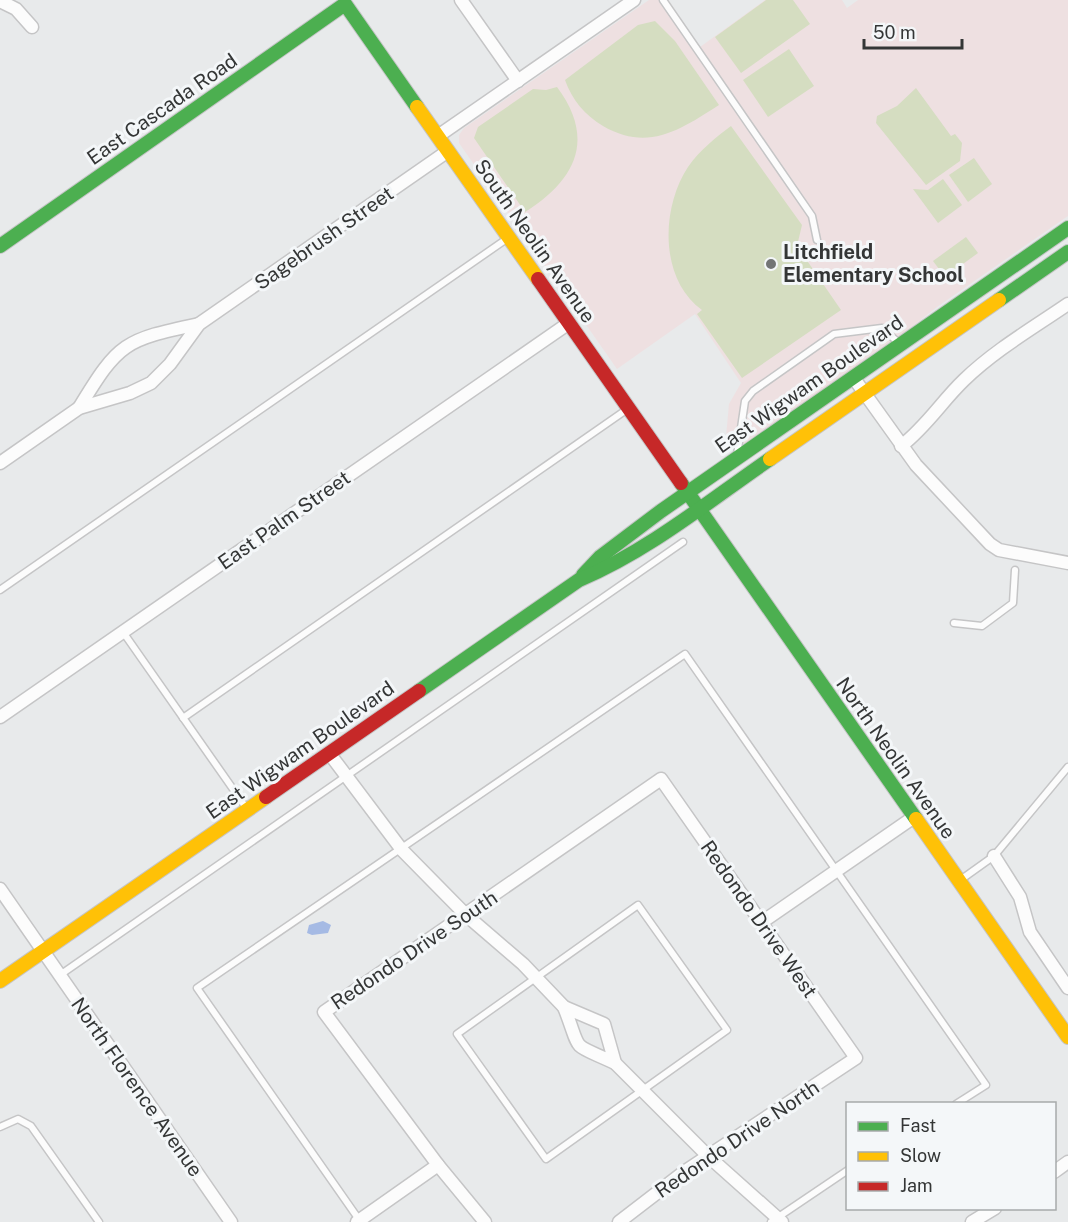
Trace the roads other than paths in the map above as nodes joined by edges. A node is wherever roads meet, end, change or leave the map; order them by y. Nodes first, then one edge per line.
1 (461, 0) edge
2 (634, 0) edge
3 (663, 0) edge
4 (0, 1) edge
5 (345, 4) joint
6 (32, 27) dead end
7 (518, 81) junction
8 (438, 136) junction
9 (448, 151) junction
10 (1068, 228) edge
11 (509, 237) junction
12 (816, 240) dead end
13 (0, 246) edge
14 (1068, 252) edge
15 (1068, 304) edge
16 (568, 323) junction
17 (199, 324) junction
18 (900, 344) junction
19 (853, 377) junction
20 (864, 393) junction
21 (79, 408) junction
22 (629, 408) junction
23 (901, 446) junction
24 (737, 458) junction
25 (0, 463) edge
26 (693, 500) junction
27 (683, 542) dead end
28 (1066, 559) edge
29 (1015, 570) dead end
30 (0, 590) edge
31 (954, 623) dead end
32 (123, 632) junction
33 (0, 717) edge
34 (183, 718) junction
35 (329, 753) junction
36 (1068, 768) edge
37 (345, 778) junction
38 (661, 779) joint
39 (247, 810) junction
40 (914, 817) junction
41 (402, 849) junction
42 (994, 856) junction
43 (837, 871) junction
44 (959, 881) junction
45 (0, 889) edge
46 (466, 915) junction
47 (762, 922) junction
48 (43, 952) junction
49 (60, 975) junction
50 (536, 978) junction
51 (0, 981) edge
52 (1068, 988) edge
53 (564, 1007) junction
54 (1068, 1038) edge
55 (856, 1058) joint
56 (615, 1063) junction
57 (641, 1091) junction
58 (959, 1102) edge
59 (0, 1127) edge
60 (708, 1156) junction
61 (438, 1165) junction
62 (846, 1171) edge
63 (992, 1210) edge
64 (777, 1220) edge
65 (359, 1221) edge
66 (99, 1222) edge
67 (231, 1222) edge
68 (485, 1222) edge
69 (619, 1222) edge
70 (972, 1222) edge

1 - 7 street
2 - 7 street
3 - 12 lane
4 - 6 street
5 - 8 street, South Neolin Avenue
5 - 13 street, East Cascada Road
7 - 8 street
8 - 9 street, South Neolin Avenue
9 - 11 street, South Neolin Avenue
9 - 17 street, Sagebrush Street
10 - 18 street, East Wigwam Boulevard
11 - 16 street, South Neolin Avenue
11 - 30 lane
14 - 20 street, East Wigwam Boulevard
15 - 23 street
16 - 22 street, South Neolin Avenue
16 - 32 street, East Palm Street
17 - 21 street, Sagebrush Street
17 - 21 street, Sagebrush Street
18 - 19 street, East Wigwam Boulevard
18 - 24 lane
19 - 20 street
19 - 24 street, East Wigwam Boulevard
20 - 23 street
20 - 26 street, East Wigwam Boulevard
21 - 25 street, Sagebrush Street
22 - 26 street, South Neolin Avenue
22 - 34 lane
23 - 28 street
24 - 26 street, East Wigwam Boulevard
26 - 35 street, East Wigwam Boulevard
26 - 40 street, North Neolin Avenue
27 - 37 lane
29 - 31 lane
32 - 33 street, East Palm Street
32 - 34 lane
34 - 39 lane
35 - 37 street
35 - 39 street, East Wigwam Boulevard
36 - 42 lane
37 - 41 street
37 - 49 lane
38 - 46 street, Redondo Drive South
38 - 47 street, Redondo Drive West
39 - 48 street, East Wigwam Boulevard
40 - 43 street
40 - 44 street, North Neolin Avenue
41 - 43 lane
41 - 46 street
41 - 65 lane
42 - 44 lane
42 - 52 street
43 - 47 street
43 - 58 lane
44 - 54 street, North Neolin Avenue
45 - 48 street, North Florence Avenue
46 - 50 street
46 - 61 street, Redondo Drive South
47 - 55 street, Redondo Drive West
48 - 49 street, North Florence Avenue
48 - 51 street, East Wigwam Boulevard
49 - 67 street, North Florence Avenue
50 - 53 street
50 - 57 lane
50 - 57 lane
53 - 56 street
53 - 56 street
55 - 60 street, Redondo Drive North
56 - 57 street
57 - 60 street
59 - 66 lane
60 - 64 street
60 - 69 street, Redondo Drive North
61 - 65 street
61 - 68 street
62 - 64 lane
63 - 70 street

